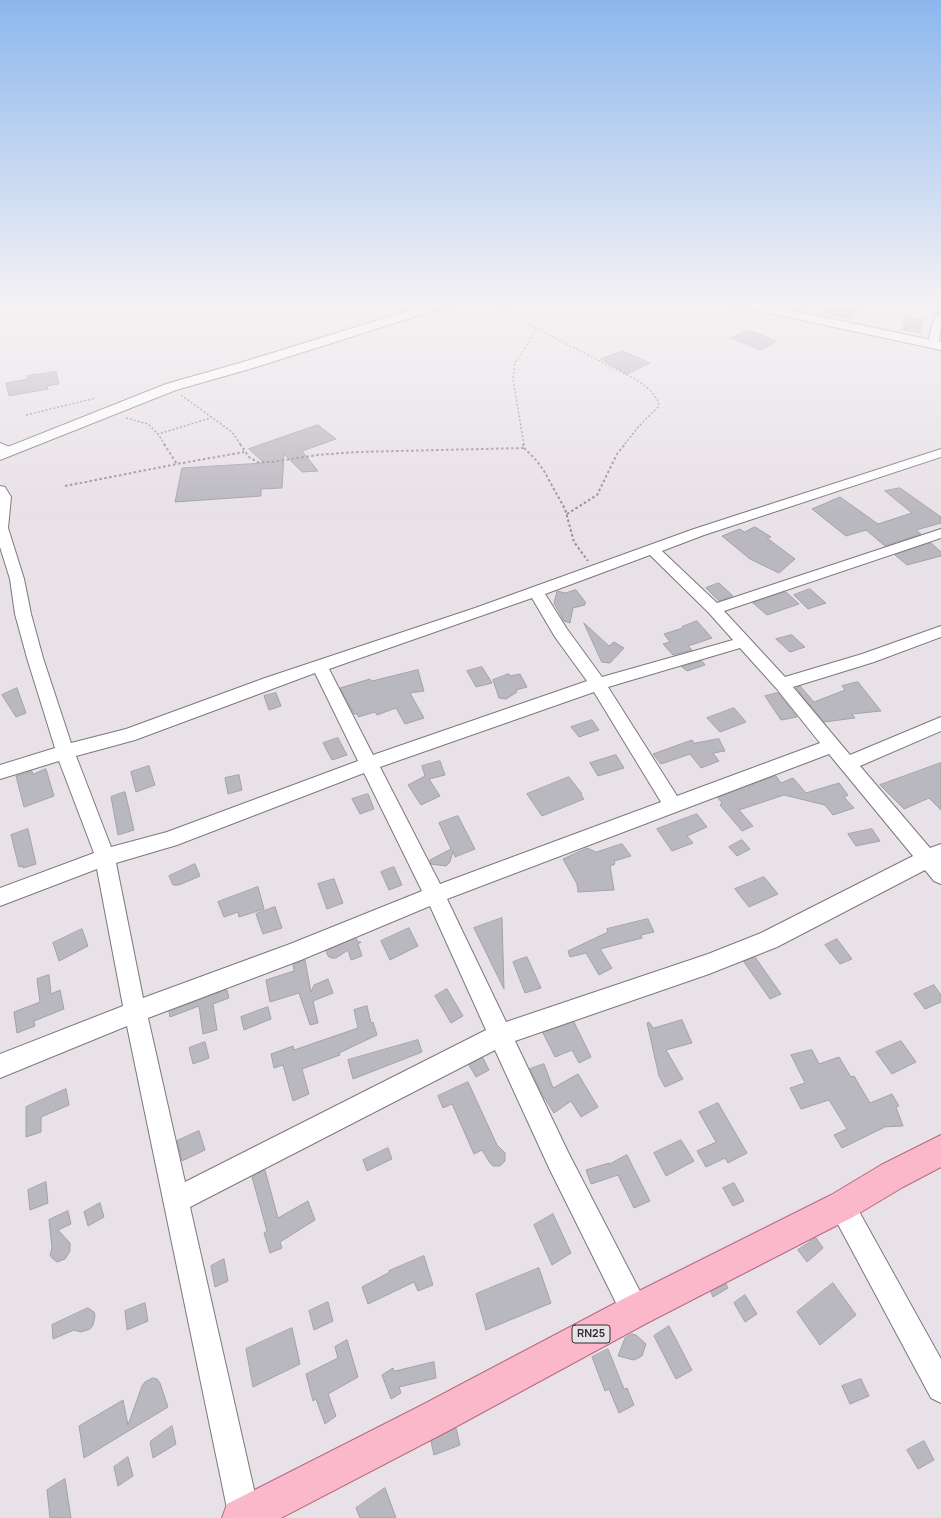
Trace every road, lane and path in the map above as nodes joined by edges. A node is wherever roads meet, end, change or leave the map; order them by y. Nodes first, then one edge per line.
1 (224, 372) edge
2 (514, 372) edge
3 (621, 372) edge
4 (171, 387) junction
5 (96, 398) dead end
6 (101, 414) junction
7 (26, 415) dead end
8 (212, 418) junction
9 (158, 434) junction
10 (524, 448) junction
11 (3, 451) edge
12 (244, 452) junction
13 (941, 453) edge
14 (178, 464) junction
15 (65, 486) dead end
16 (0, 490) edge
17 (566, 514) junction
18 (941, 533) edge
19 (653, 550) junction
20 (595, 570) junction
21 (536, 592) junction
22 (714, 609) junction
23 (941, 631) edge
24 (743, 642) junction
25 (319, 666) junction
26 (598, 684) junction
27 (782, 684) junction
28 (941, 724) edge
29 (832, 746) junction
30 (65, 752) junction
31 (370, 764) junction
32 (847, 764) junction
33 (0, 772) edge
34 (673, 805) junction
35 (934, 855) edge
36 (105, 857) junction
37 (941, 875) edge
38 (435, 895) junction
39 (0, 897) edge
40 (135, 1012) junction
41 (501, 1034) junction
42 (0, 1066) edge
43 (941, 1150) edge
44 (175, 1200) junction
45 (842, 1206) junction
46 (635, 1311) junction
47 (941, 1388) edge
48 (243, 1517) edge

1 - 4 street
2 - 10 path
3 - 17 path
4 - 6 street
4 - 8 path
5 - 7 path
6 - 9 path
6 - 11 street
8 - 9 path
8 - 12 path
9 - 14 path
10 - 12 path
10 - 17 path
12 - 14 path
13 - 19 street
14 - 15 path
16 - 30 street
17 - 20 path
18 - 22 street
19 - 20 street
19 - 22 street
20 - 21 street
21 - 25 street
21 - 26 street
22 - 24 street
23 - 27 street
24 - 26 street
24 - 27 street
25 - 30 street
25 - 31 street
26 - 31 street
26 - 34 street
27 - 29 street
28 - 32 street
29 - 32 street
29 - 34 street
30 - 33 street
30 - 36 street
31 - 36 street
31 - 38 street
32 - 35 street
34 - 38 street
35 - 37 street
35 - 41 street
36 - 39 street
36 - 40 street
38 - 40 street
38 - 41 street
40 - 42 street
40 - 44 street
41 - 44 street
41 - 46 street
43 - 45 main road, RN25
44 - 48 street
45 - 46 main road, RN25
45 - 47 street
46 - 48 main road, RN25

